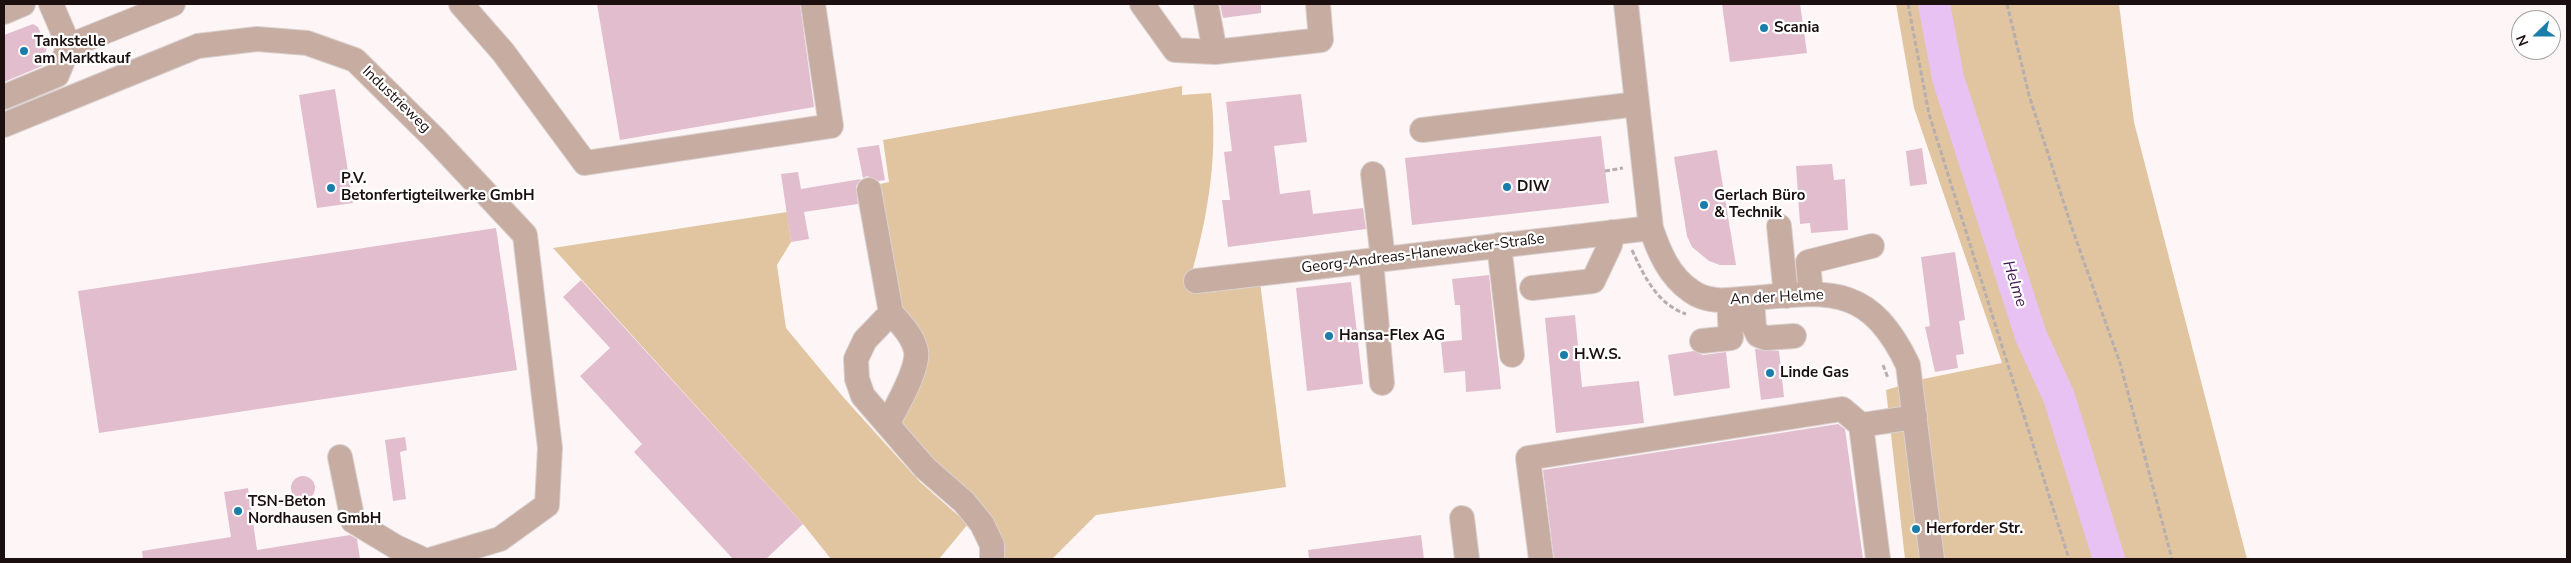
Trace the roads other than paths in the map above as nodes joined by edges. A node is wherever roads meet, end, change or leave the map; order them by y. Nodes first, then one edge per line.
1 (23, 4) edge
2 (50, 4) edge
3 (173, 4) edge
4 (461, 4) edge
5 (813, 4) edge
6 (1142, 4) edge
7 (1206, 4) edge
8 (1318, 4) edge
9 (1626, 4) edge
10 (4, 12) edge
11 (69, 46) junction
12 (1215, 52) junction
13 (4, 97) edge
14 (1637, 104) junction
15 (4, 125) edge
16 (1422, 130) dead end
17 (1373, 174) dead end
18 (869, 190) dead end
19 (1779, 226) dead end
20 (1651, 228) junction
21 (1612, 232) junction
22 (1499, 246) junction
23 (1872, 246) dead end
24 (1377, 260) junction
25 (1196, 281) dead end
26 (1532, 288) dead end
27 (1811, 294) junction
28 (1786, 296) junction
29 (1741, 300) junction
30 (891, 313) junction
31 (1794, 336) dead end
32 (1702, 341) dead end
33 (1512, 355) dead end
34 (1382, 382) dead end
35 (1915, 416) junction
36 (888, 423) junction
37 (1861, 426) junction
38 (340, 457) dead end
39 (1462, 518) dead end
40 (422, 559) edge
41 (432, 559) edge
42 (992, 559) edge
43 (1467, 559) edge
44 (1541, 559) edge
45 (1878, 559) edge
46 (1932, 559) edge

1 - 10 street
2 - 11 street
3 - 11 street
4 - 5 street
6 - 12 street
7 - 12 street
8 - 12 street
9 - 14 street, An der Helme
11 - 13 street
14 - 16 street
14 - 20 street, An der Helme
15 - 41 street, Industrieweg
17 - 24 street
18 - 30 street
19 - 28 street
20 - 21 street, Georg-Andreas-Hanewacker-Straße
20 - 29 street, An der Helme
21 - 22 street, Georg-Andreas-Hanewacker-Straße
21 - 26 street
22 - 24 street, Georg-Andreas-Hanewacker-Straße
22 - 33 street
23 - 27 street
24 - 25 street, Georg-Andreas-Hanewacker-Straße
24 - 34 street
27 - 28 street, An der Helme
27 - 35 street, An der Helme
28 - 29 street, An der Helme
29 - 31 street
29 - 32 street
30 - 36 street
30 - 36 street
35 - 37 street
35 - 46 street, An der Helme
36 - 42 street
37 - 44 street
37 - 45 street
38 - 40 street
39 - 43 street

